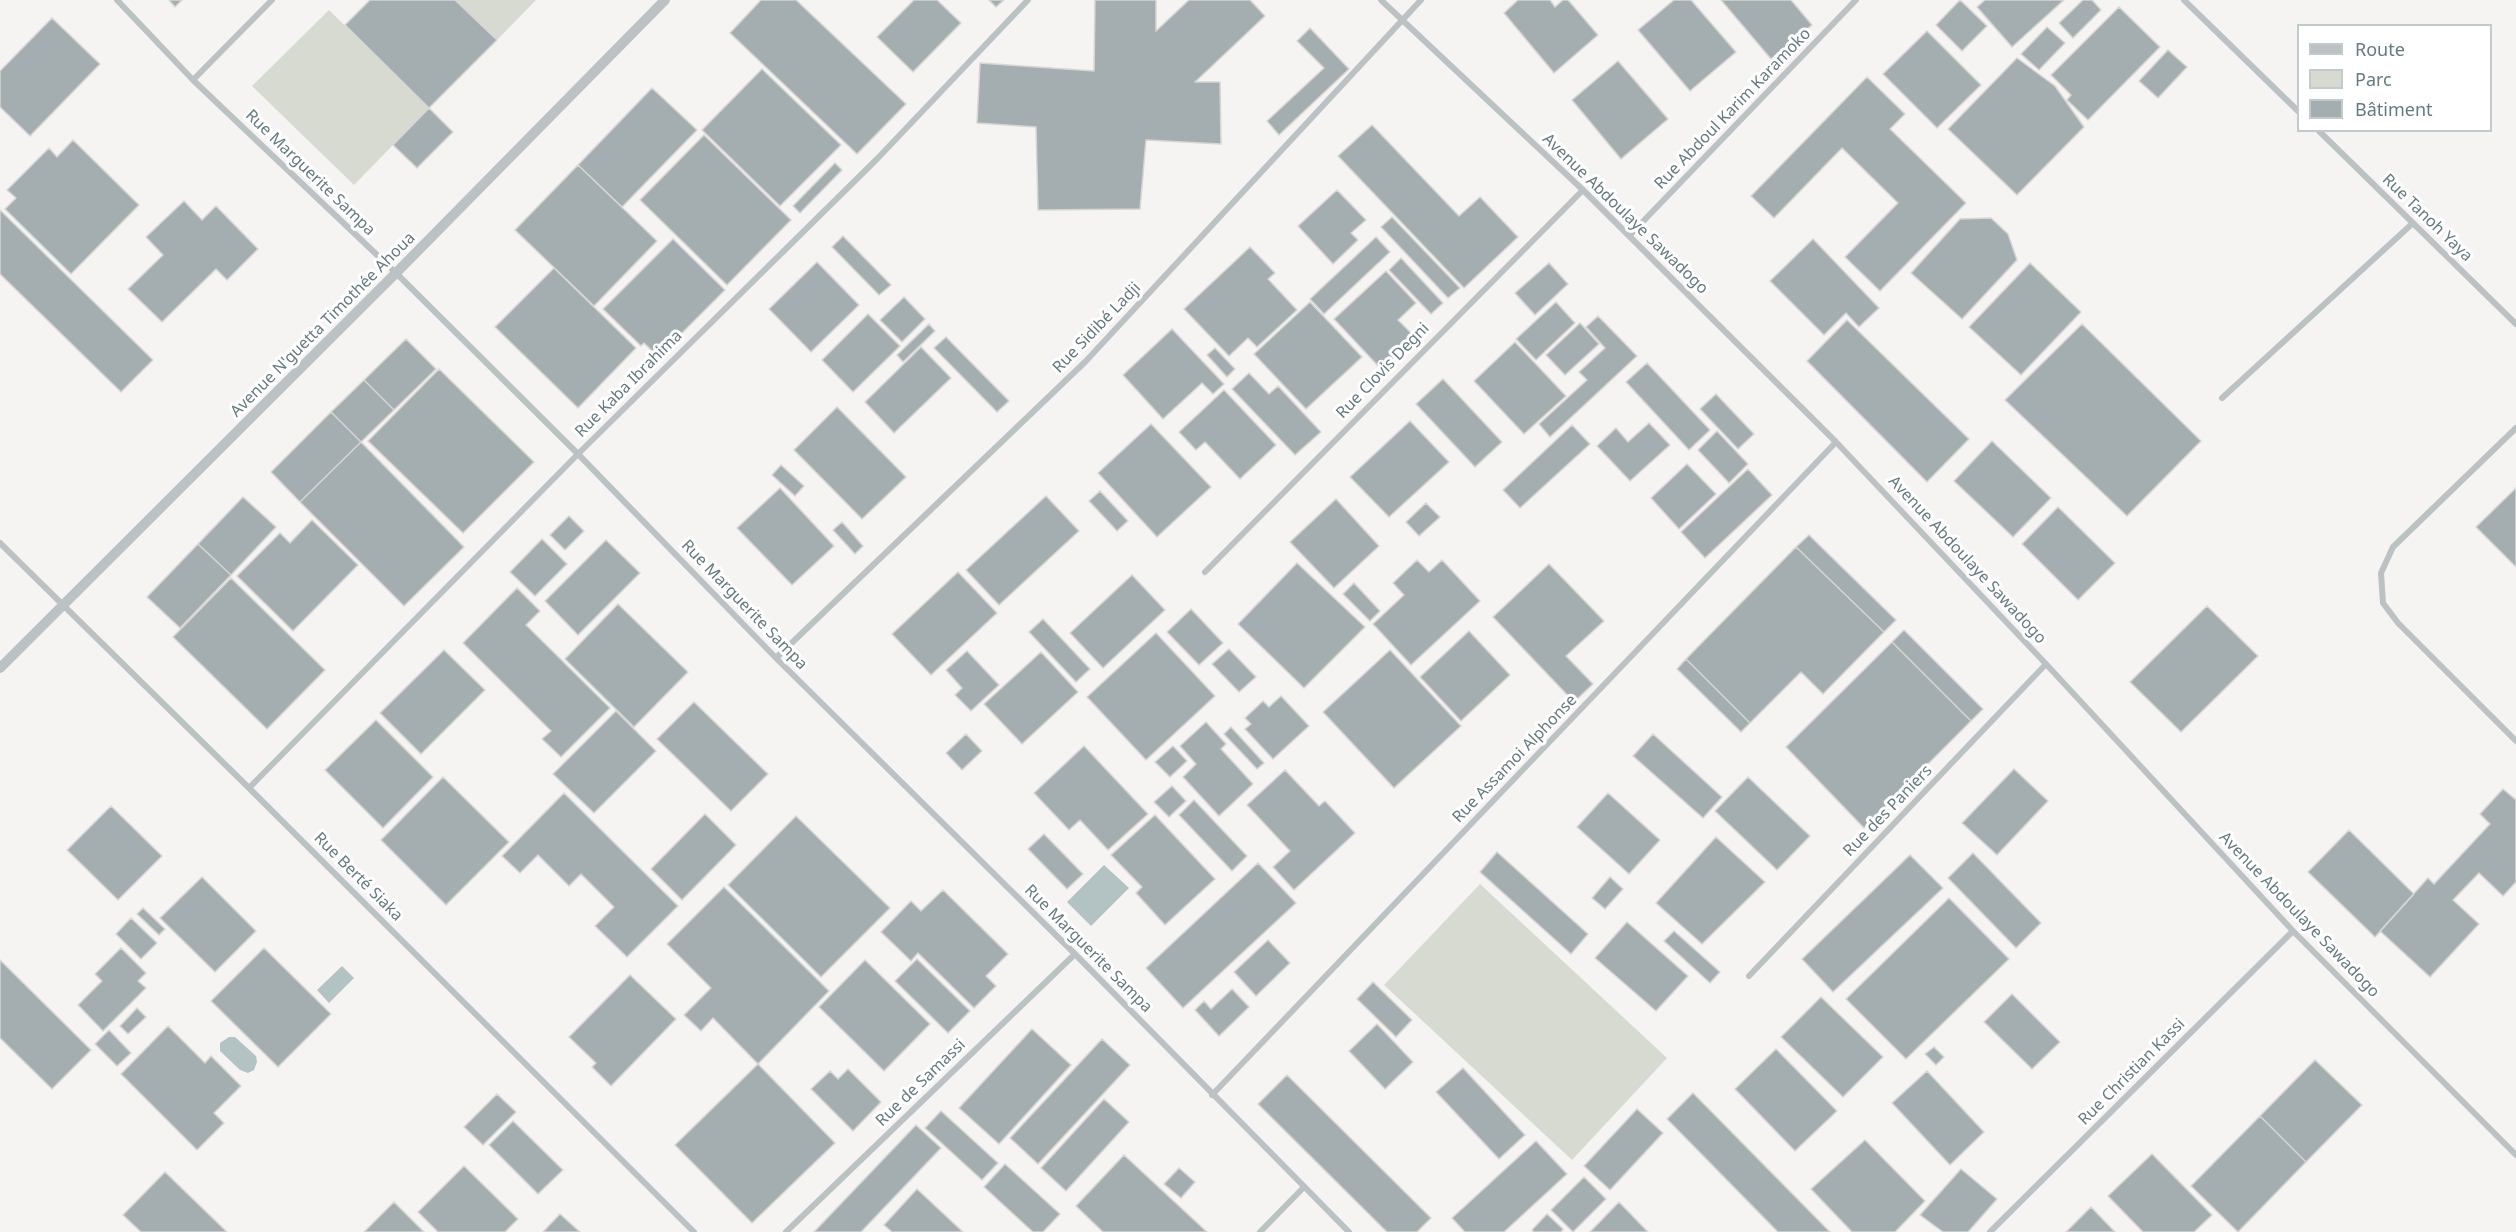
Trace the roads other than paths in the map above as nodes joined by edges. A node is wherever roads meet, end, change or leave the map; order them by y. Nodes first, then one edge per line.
1 (117, 0) edge
2 (272, 0) edge
3 (664, 0) edge
4 (1028, 0) edge
5 (1381, 0) edge
6 (1421, 0) edge
7 (1856, 0) edge
8 (2184, 0) edge
9 (1402, 18) junction
10 (193, 80) junction
11 (2297, 110) edge
12 (2320, 132) edge
13 (1583, 190) junction
14 (2413, 223) junction
15 (1629, 236) junction
16 (396, 273) junction
17 (2516, 324) edge
18 (2222, 398) dead end
19 (2516, 428) edge
20 (1836, 442) junction
21 (578, 454) junction
22 (0, 543) edge
23 (1205, 572) dead end
24 (64, 607) junction
25 (776, 658) junction
26 (2046, 664) junction
27 (0, 668) edge
28 (2516, 741) edge
29 (249, 788) junction
30 (2293, 931) junction
31 (1076, 954) junction
32 (1749, 976) dead end
33 (1212, 1095) junction
34 (2516, 1155) edge
35 (1304, 1187) junction
36 (694, 1232) edge
37 (786, 1232) edge
38 (1260, 1232) edge
39 (1349, 1232) edge
40 (1990, 1232) edge

1 - 10 street, Rue Marguerite Sampa
2 - 10 street
3 - 16 street, Avenue N'guetta Timothée Ahoua
4 - 21 street, Rue Kaba Ibrahima
5 - 9 street, Avenue Abdoulaye Sawadogo
6 - 9 street, Rue Sidibé Ladji
7 - 15 street, Rue Abdoul Karim Karamoko
8 - 11 street
9 - 13 street, Avenue Abdoulaye Sawadogo
9 - 25 street, Rue Sidibé Ladji
10 - 16 street, Rue Marguerite Sampa
12 - 14 street, Rue Tanoh Yaya
13 - 15 street, Avenue Abdoulaye Sawadogo
13 - 23 street, Rue Clovis Degni
14 - 17 street, Rue Tanoh Yaya
14 - 18 street
15 - 20 street, Avenue Abdoulaye Sawadogo
16 - 21 street, Rue Marguerite Sampa
16 - 24 street, Avenue N'guetta Timothée Ahoua
19 - 28 street
20 - 26 street, Avenue Abdoulaye Sawadogo
20 - 33 street, Rue Assamoi Alphonse
21 - 25 street, Rue Marguerite Sampa
21 - 29 street, Rue Kaba Ibrahima
22 - 24 street, Rue Berté Siaka
24 - 27 street, Avenue N'guetta Timothée Ahoua
24 - 29 street, Rue Berté Siaka
25 - 31 street, Rue Marguerite Sampa
26 - 30 street, Avenue Abdoulaye Sawadogo
26 - 32 street, Rue des Paniers
29 - 36 street, Rue Berté Siaka
30 - 34 street, Avenue Abdoulaye Sawadogo
30 - 40 street, Rue Christian Kassi
31 - 33 street, Rue Marguerite Sampa
31 - 37 street, Rue de Samassi
33 - 35 street, Rue Marguerite Sampa
35 - 38 street
35 - 39 street, Rue Marguerite Sampa

